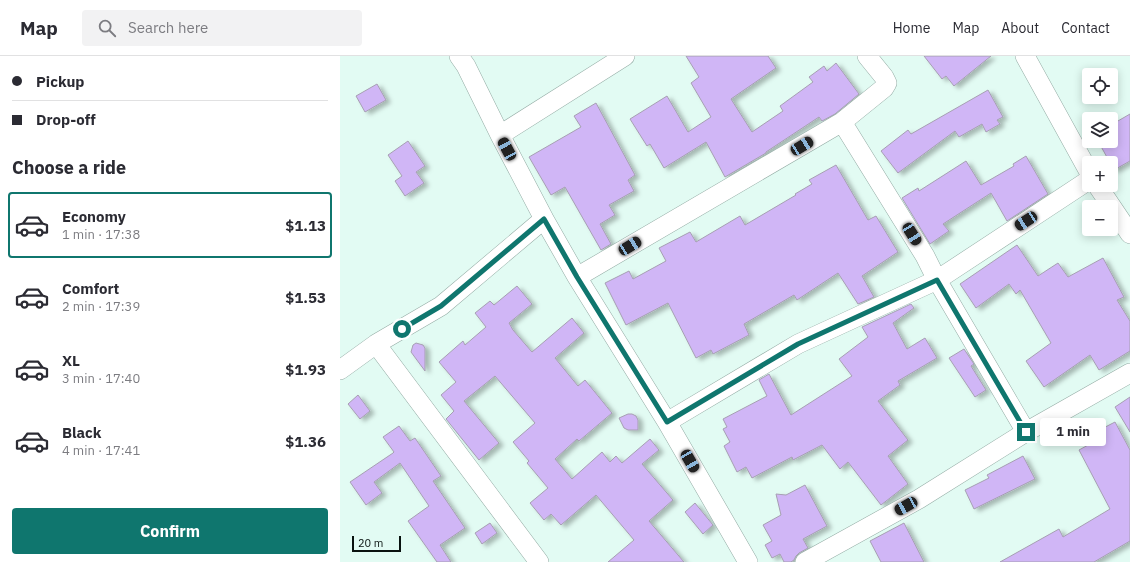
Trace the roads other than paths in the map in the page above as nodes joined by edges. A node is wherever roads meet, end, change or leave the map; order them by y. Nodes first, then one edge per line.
1 (459, 56) edge
2 (625, 56) edge
3 (868, 56) edge
4 (1025, 56) edge
5 (842, 122) junction
6 (500, 135) junction
7 (1082, 159) edge
8 (1082, 185) edge
9 (1102, 192) edge
10 (544, 219) junction
11 (1129, 232) edge
12 (577, 277) junction
13 (937, 280) junction
14 (376, 344) junction
15 (340, 370) edge
16 (1130, 373) edge
17 (667, 422) junction
18 (1026, 432) junction
19 (739, 558) edge
20 (539, 562) edge
21 (805, 562) edge

1 - 6 street
2 - 6 street
3 - 5 street
4 - 7 street
5 - 12 street
5 - 13 street
6 - 10 street
8 - 13 street
9 - 11 street
10 - 12 street
10 - 14 street
12 - 17 street
13 - 17 street
13 - 18 street
14 - 15 street
14 - 20 street
16 - 18 street
17 - 19 street
18 - 21 street

